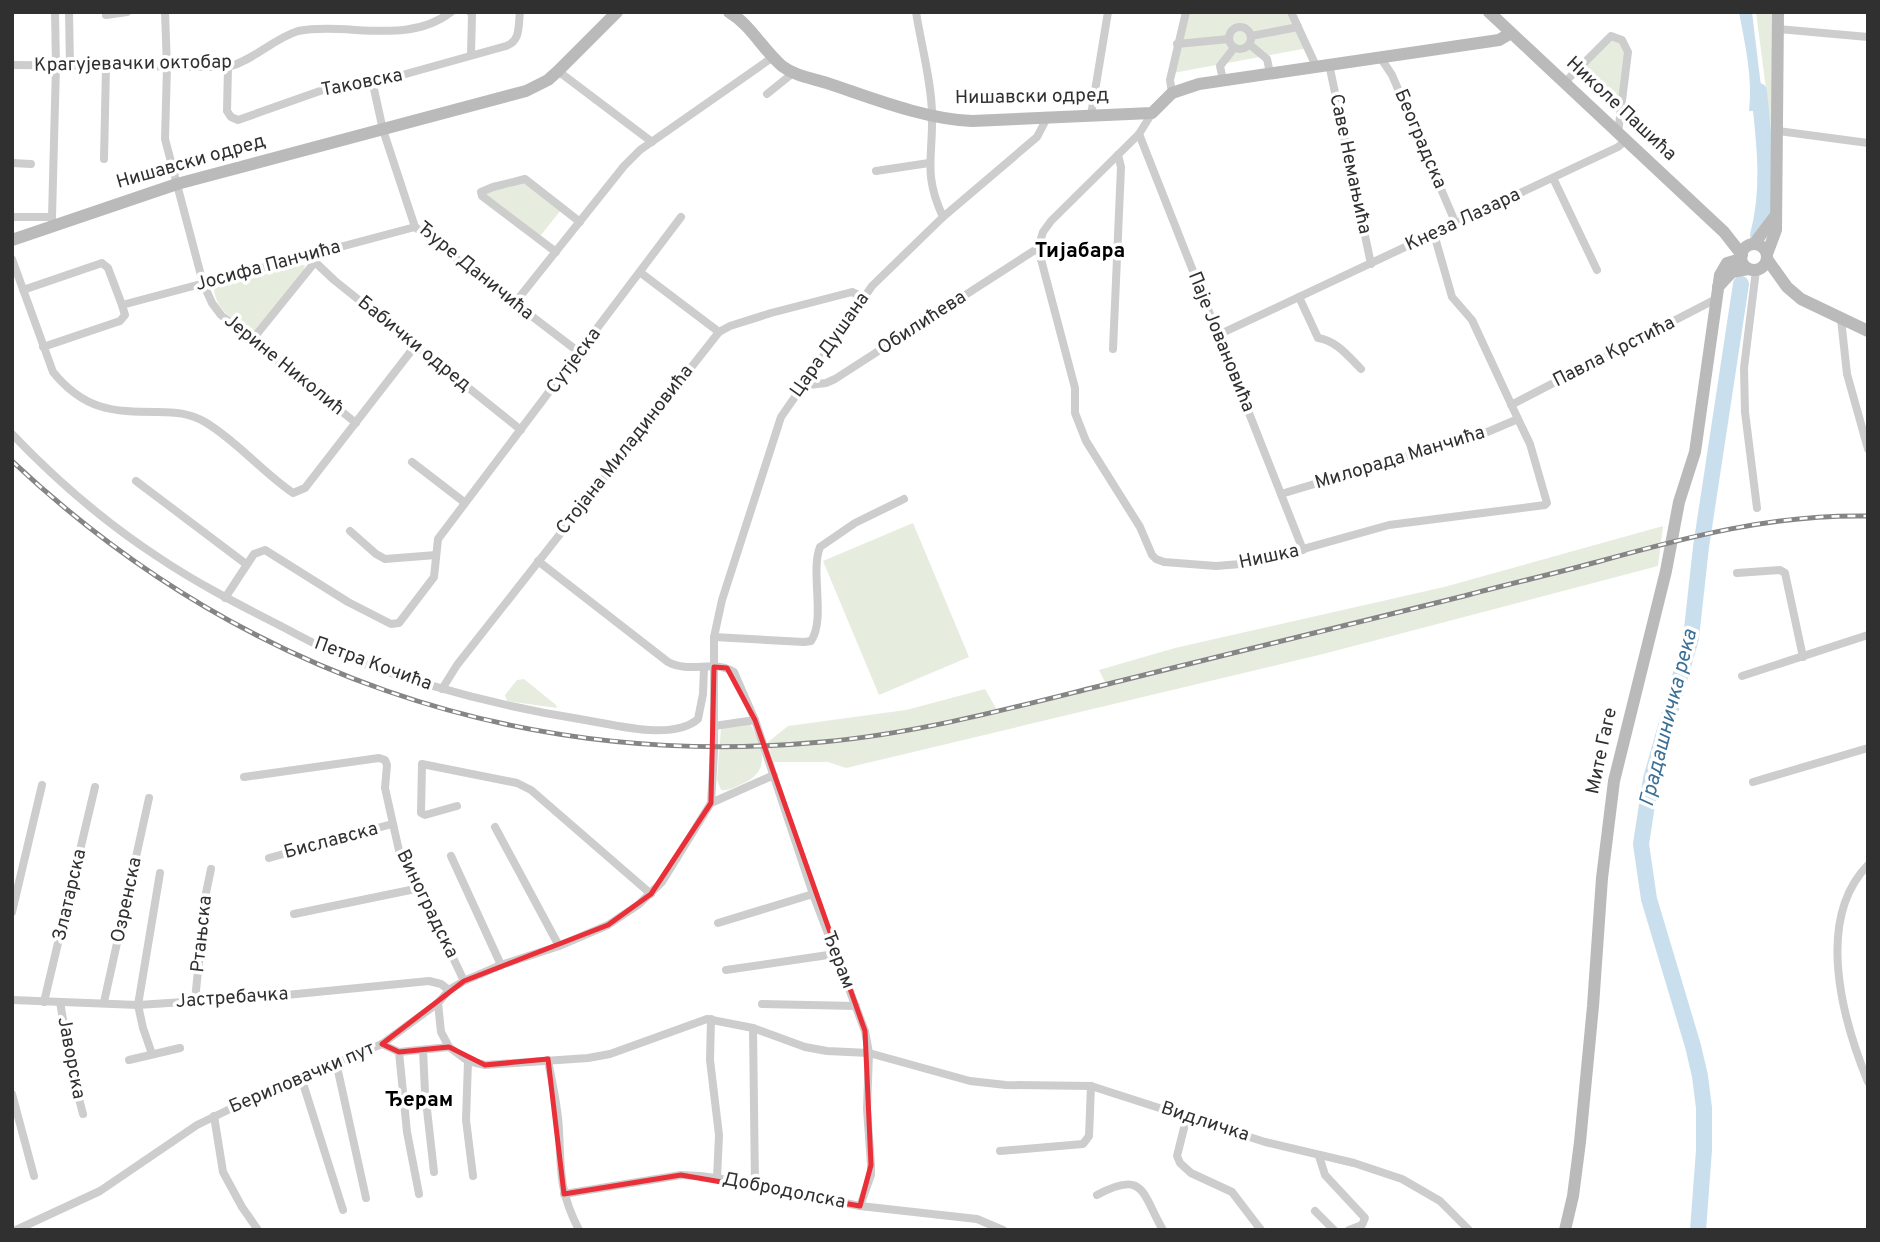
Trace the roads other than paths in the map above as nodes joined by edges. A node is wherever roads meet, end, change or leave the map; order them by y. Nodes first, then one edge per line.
1 (55, 12) edge
2 (69, 12) edge
3 (107, 12) edge
4 (127, 12) edge
5 (165, 12) edge
6 (451, 12) edge
7 (470, 12) edge
8 (520, 12) edge
9 (617, 12) edge
10 (729, 12) edge
11 (916, 12) edge
12 (1108, 12) edge
13 (1185, 12) edge
14 (1290, 12) edge
15 (1489, 12) edge
16 (1778, 12) edge
17 (1298, 27) junction
18 (1777, 29) junction
19 (1511, 33) junction
20 (1868, 37) edge
21 (1229, 39) junction
22 (1250, 40) junction
23 (1177, 44) junction
24 (1234, 48) junction
25 (471, 55) junction
26 (773, 57) junction
27 (1380, 57) junction
28 (12, 65) edge
29 (1323, 65) junction
30 (56, 66) junction
31 (70, 66) junction
32 (228, 66) junction
33 (106, 67) junction
34 (167, 67) junction
35 (558, 71) junction
36 (793, 73) junction
37 (1270, 73) junction
38 (1223, 79) junction
39 (372, 80) junction
40 (1564, 83) junction
41 (1172, 93) junction
42 (767, 94) dead end
43 (1152, 113) junction
44 (932, 114) junction
45 (1091, 115) junction
46 (1048, 116) junction
47 (383, 130) junction
48 (1778, 131) junction
49 (1139, 134) junction
50 (1622, 137) junction
51 (652, 142) junction
52 (1868, 143) edge
53 (1118, 155) junction
54 (104, 159) dead end
55 (12, 163) edge
56 (929, 163) junction
57 (31, 164) dead end
58 (876, 171) dead end
59 (1553, 178) junction
60 (177, 184) junction
61 (12, 217) edge
62 (681, 217) dead end
63 (943, 217) junction
64 (52, 221) junction
65 (580, 222) junction
66 (1456, 224) junction
67 (415, 227) junction
68 (1434, 234) junction
69 (1729, 238) junction
70 (12, 240) edge
71 (1038, 247) junction
72 (555, 252) junction
73 (1751, 258) junction
74 (12, 259) edge
75 (313, 259) junction
76 (1371, 264) junction
77 (1597, 270) dead end
78 (641, 273) junction
79 (203, 283) junction
80 (23, 290) junction
81 (1717, 294) junction
82 (863, 297) junction
83 (1299, 297) junction
84 (514, 304) junction
85 (122, 305) junction
86 (1841, 319) junction
87 (1868, 331) edge
88 (719, 332) junction
89 (1218, 335) junction
90 (253, 340) junction
91 (415, 346) junction
92 (43, 347) junction
93 (1112, 349) dead end
94 (580, 354) junction
95 (1361, 369) dead end
96 (801, 386) junction
97 (1511, 405) junction
98 (1518, 419) junction
99 (356, 423) junction
100 (521, 430) junction
101 (12, 434) edge
102 (1868, 449) edge
103 (412, 461) dead end
104 (136, 481) dead end
105 (1281, 494) junction
106 (904, 499) dead end
107 (464, 502) junction
108 (1757, 508) dead end
109 (350, 531) dead end
110 (1303, 550) junction
111 (436, 555) junction
112 (538, 561) junction
113 (246, 564) junction
114 (1737, 573) dead end
115 (225, 597) junction
116 (1868, 635) edge
117 (714, 637) junction
118 (1803, 657) junction
119 (709, 667) junction
120 (1742, 676) dead end
121 (442, 689) junction
122 (755, 720) junction
123 (714, 726) junction
124 (1868, 748) edge
125 (774, 775) junction
126 (244, 777) dead end
127 (1753, 782) dead end
128 (42, 785) dead end
129 (95, 788) dead end
130 (149, 798) dead end
131 (711, 803) junction
132 (457, 806) dead end
133 (392, 824) junction
134 (495, 827) dead end
135 (452, 856) dead end
136 (270, 858) dead end
137 (1868, 865) edge
138 (211, 869) dead end
139 (160, 873) dead end
140 (420, 888) junction
141 (651, 894) junction
142 (813, 894) junction
143 (12, 912) edge
144 (294, 914) dead end
145 (718, 923) dead end
146 (559, 946) junction
147 (835, 954) junction
148 (501, 965) junction
149 (726, 970) dead end
150 (464, 981) junction
151 (449, 990) junction
152 (12, 1000) edge
153 (195, 1000) junction
154 (44, 1002) junction
155 (60, 1002) junction
156 (104, 1002) junction
157 (438, 1003) junction
158 (762, 1004) dead end
159 (138, 1005) junction
160 (856, 1006) junction
161 (711, 1019) junction
162 (753, 1028) junction
163 (382, 1044) junction
164 (449, 1047) junction
165 (180, 1048) dead end
166 (423, 1050) junction
167 (400, 1052) junction
168 (869, 1053) junction
169 (152, 1054) junction
170 (128, 1060) dead end
171 (548, 1060) junction
172 (468, 1061) junction
173 (336, 1062) junction
174 (301, 1077) junction
175 (1868, 1082) edge
176 (1091, 1086) junction
177 (12, 1094) edge
178 (83, 1114) dead end
179 (214, 1115) junction
180 (1187, 1116) junction
181 (1000, 1151) dead end
182 (1318, 1156) junction
183 (434, 1172) dead end
184 (34, 1176) dead end
185 (473, 1176) dead end
186 (717, 1178) junction
187 (755, 1185) junction
188 (419, 1194) dead end
189 (564, 1194) junction
190 (1097, 1195) dead end
191 (366, 1198) dead end
192 (860, 1206) junction
193 (342, 1210) dead end
194 (1315, 1211) dead end
195 (16, 1230) edge
196 (258, 1230) edge
197 (579, 1230) edge
198 (1003, 1230) edge
199 (1163, 1230) edge
200 (1261, 1230) edge
201 (1334, 1230) edge
202 (1349, 1230) edge
203 (1469, 1230) edge
204 (1565, 1230) edge

1 - 30 street
2 - 31 street
3 - 4 street
5 - 34 street, Јерине Николић
6 - 32 street, Крагујевачки октобар
7 - 25 street
8 - 25 street, Таковска
9 - 35 street, Нишавски одред
10 - 26 street, Нишавски одред
11 - 44 street
12 - 45 street
13 - 23 street
14 - 17 street, Саве Немањића
15 - 19 street, Николе Пашића
16 - 18 street
17 - 22 street
17 - 29 street, Саве Немањића
18 - 20 street
18 - 48 street
19 - 27 street
19 - 40 street, Николе Пашића
21 - 22 street
21 - 23 street
21 - 24 street
22 - 24 street
22 - 37 street
23 - 41 street
24 - 38 street
25 - 39 street, Таковска
26 - 36 street, Нишавски одред
26 - 51 street
27 - 29 street
27 - 66 street, Београдска
28 - 30 street, Крагујевачки октобар
29 - 37 street
29 - 76 street, Саве Немањића
30 - 31 street, Крагујевачки октобар
30 - 64 street
31 - 33 street, Крагујевачки октобар
32 - 34 street, Крагујевачки октобар
32 - 39 street, Таковска
33 - 34 street, Крагујевачки октобар
33 - 54 street
34 - 60 street, Јерине Николић
35 - 47 street, Нишавски одред
35 - 51 street
36 - 42 street
36 - 44 street, Нишавски одред
37 - 38 street
38 - 41 street
39 - 47 street
40 - 50 street, Николе Пашића
40 - 50 street
41 - 43 street
43 - 45 street, Нишавски одред
43 - 49 street, Обилићева
44 - 46 street, Нишавски одред
44 - 56 street
45 - 46 street, Нишавски одред
46 - 63 street, Цара Душана
47 - 60 street, Нишавски одред
47 - 67 street, Ђуре Даничића
48 - 52 street
48 - 73 street
49 - 53 street, Обилићева
49 - 89 street, Паје Јовановића
50 - 59 street, Кнеза Лазара
50 - 69 street, Николе Пашића
51 - 65 street
53 - 71 street, Обилићева
53 - 93 street
55 - 57 street
56 - 58 street
56 - 63 street
59 - 66 street, Кнеза Лазара
59 - 77 street
60 - 64 street, Нишавски одред
60 - 79 street, Јерине Николић
61 - 64 street
62 - 78 street, Сутјеска
63 - 82 street, Цара Душана
64 - 70 street, Нишавски одред
65 - 72 street
65 - 72 street
66 - 68 street, Кнеза Лазара
67 - 75 street, Јосифа Панчића
67 - 84 street, Ђуре Даничића
68 - 76 street, Кнеза Лазара
68 - 97 street
69 - 73 street
69 - 73 street, Николе Пашића
71 - 96 street, Обилићева
71 - 110 street, Нишка
72 - 84 street
73 - 81 street
73 - 81 street, Мите Гаге
73 - 86 street, Николе Пашића
73 - 108 street
74 - 80 street
75 - 79 street, Јосифа Панчића
75 - 90 street, Јосифа Панчића
75 - 91 street, Бабички одред
76 - 83 street, Кнеза Лазара
78 - 88 street
78 - 94 street, Сутјеска
79 - 85 street, Јосифа Панчића
79 - 90 street, Јерине Николић
80 - 85 street
80 - 92 street
81 - 97 street, Павла Крстића
81 - 204 street, Мите Гаге
82 - 88 street
82 - 96 street, Цара Душана
83 - 89 street, Кнеза Лазара
83 - 95 street
84 - 94 street, Ђуре Даничића
85 - 92 street
86 - 87 street, Николе Пашића
86 - 102 street
88 - 112 street, Стојана Миладиновића
89 - 105 street, Паје Јовановића
90 - 99 street, Јерине Николић
91 - 99 street
91 - 100 street, Бабички одред
92 - 99 street
94 - 100 street, Сутјеска
96 - 117 street, Цара Душана
97 - 98 street
98 - 105 street, Милорада Манчића
98 - 110 street, Нишка
100 - 107 street, Сутјеска
101 - 115 street, Петра Кочића
103 - 107 street
104 - 113 street
105 - 110 street, Паје Јовановића
106 - 117 street
107 - 111 street, Сутјеска
109 - 111 street
111 - 113 street, Сутјеска
112 - 119 street
112 - 121 street, Стојана Миладиновића
113 - 115 street
114 - 118 street
115 - 121 street, Петра Кочића
116 - 118 street
117 - 119 street, Цара Душана
118 - 120 street
119 - 121 street, Петра Кочића
119 - 122 street
119 - 123 street
122 - 123 street
122 - 125 street, Ђерам
123 - 131 street
124 - 127 street
125 - 131 street
125 - 142 street, Ђерам
126 - 133 street, Виноградска
128 - 143 street
129 - 154 street, Златарска
130 - 156 street, Озренска
131 - 141 street, Бериловачки пут
132 - 141 street
133 - 136 street, Биславска
133 - 140 street, Виноградска
134 - 146 street
135 - 148 street
137 - 175 street
138 - 153 street, Ртањска
139 - 159 street
140 - 144 street
140 - 150 street, Виноградска
141 - 146 street, Бериловачки пут
142 - 145 street
142 - 147 street, Ђерам
146 - 148 street, Бериловачки пут
147 - 149 street
147 - 160 street, Ђерам
148 - 150 street, Бериловачки пут
150 - 151 street, Бериловачки пут
151 - 153 street, Јастребачка
151 - 157 street, Бериловачки пут
152 - 154 street, Јастребачка
153 - 159 street, Јастребачка
154 - 155 street, Јастребачка
155 - 156 street, Јастребачка
155 - 178 street, Јаворска
156 - 159 street, Јастребачка
157 - 163 street, Бериловачки пут
157 - 164 street
158 - 160 street
159 - 169 street
160 - 168 street, Ђерам
161 - 162 street, Видличка
161 - 171 street
161 - 186 street
162 - 168 street, Видличка
162 - 187 street
163 - 167 street
163 - 173 street, Бериловачки пут
164 - 166 street
164 - 172 street
165 - 169 street
166 - 167 street
166 - 183 street
167 - 188 street
168 - 176 street, Видличка
168 - 192 street, Ђерам
169 - 170 street
171 - 172 street
171 - 189 street
172 - 185 street
173 - 174 street, Бериловачки пут
173 - 191 street
174 - 179 street, Бериловачки пут
174 - 193 street
176 - 180 street, Видличка
176 - 181 street
177 - 184 street
179 - 195 street, Бериловачки пут
179 - 196 street
180 - 182 street, Видличка
180 - 200 street
182 - 202 street
182 - 203 street, Видличка
186 - 187 street, Добродолска
186 - 189 street, Добродолска
187 - 192 street, Добродолска
189 - 197 street
190 - 199 street
192 - 198 street, Добродолска
194 - 201 street

